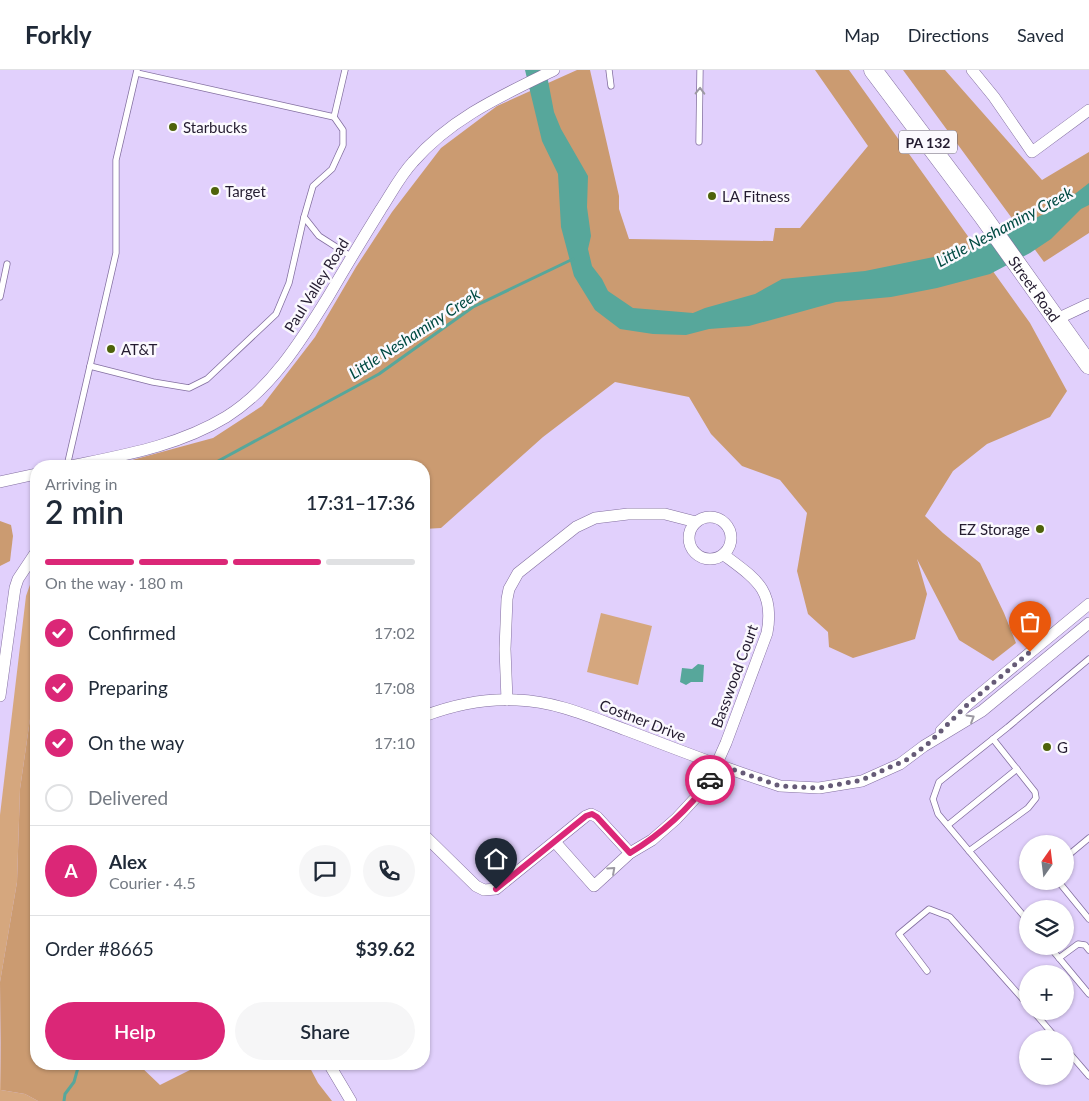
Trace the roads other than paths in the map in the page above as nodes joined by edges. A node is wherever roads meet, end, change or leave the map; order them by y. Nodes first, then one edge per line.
1 (345, 70) edge
2 (554, 70) edge
3 (609, 70) edge
4 (700, 70) edge
5 (873, 70) edge
6 (972, 70) edge
7 (137, 71) edge
8 (611, 86) dead end
9 (1089, 110) edge
10 (334, 116) junction
11 (699, 142) dead end
12 (304, 217) junction
13 (352, 257) junction
14 (7, 264) dead end
15 (0, 296) edge
16 (1089, 304) edge
17 (1057, 319) junction
18 (1089, 365) edge
19 (90, 366) junction
20 (68, 460) edge
21 (98, 460) edge
22 (30, 475) edge
23 (0, 482) edge
24 (696, 522) junction
25 (724, 555) junction
26 (30, 561) edge
27 (1089, 604) edge
28 (1089, 623) edge
29 (1089, 659) edge
30 (0, 696) edge
31 (507, 700) junction
32 (430, 714) edge
33 (993, 739) junction
34 (929, 743) junction
35 (717, 764) junction
36 (1017, 769) junction
37 (948, 825) junction
38 (1089, 838) edge
39 (430, 841) edge
40 (555, 842) junction
41 (1074, 850) edge
42 (969, 851) junction
43 (630, 853) junction
44 (1065, 890) edge
45 (1019, 910) edge
46 (1089, 919) edge
47 (1089, 950) edge
48 (1056, 955) edge
49 (1059, 958) junction
50 (927, 971) dead end
51 (1086, 985) edge
52 (1089, 994) edge
53 (1019, 996) edge
54 (1041, 1020) edge
55 (1049, 1030) edge
56 (1074, 1058) edge
57 (333, 1070) edge
58 (1089, 1076) edge
59 (351, 1101) edge

1 - 10 lane
2 - 13 street, Paul Valley Road
3 - 8 lane
11 -> 4 lane
5 - 17 main road, Street Road / PA 132
6 - 9 street
7 - 10 lane
7 - 19 lane
10 - 12 lane
12 - 13 lane
12 - 19 lane
13 - 21 street, Paul Valley Road
14 - 15 lane
16 - 17 street
17 - 18 main road, Street Road / PA 132
19 - 20 lane
22 - 23 street
24 - 25 street
24 - 25 street
24 - 31 street
25 - 35 street, Basswood Court
26 - 30 street
27 - 34 street, Costner Drive
34 -> 28 street, Costner Drive
29 - 33 lane
31 - 32 street, Costner Drive
31 - 35 street, Costner Drive
33 - 36 lane
33 - 37 lane
34 - 35 street, Costner Drive
35 - 43 street, Basswood Court
36 - 37 lane
36 - 42 lane
37 - 42 lane
38 - 41 lane
39 - 40 street
40 - 43 street
40 -> 43 street, Basswood Court
42 - 45 lane
44 - 46 lane
47 - 49 lane
48 - 49 lane
49 - 51 lane
50 - 53 lane
51 - 52 lane
54 - 55 lane
56 - 58 lane
57 - 59 street

